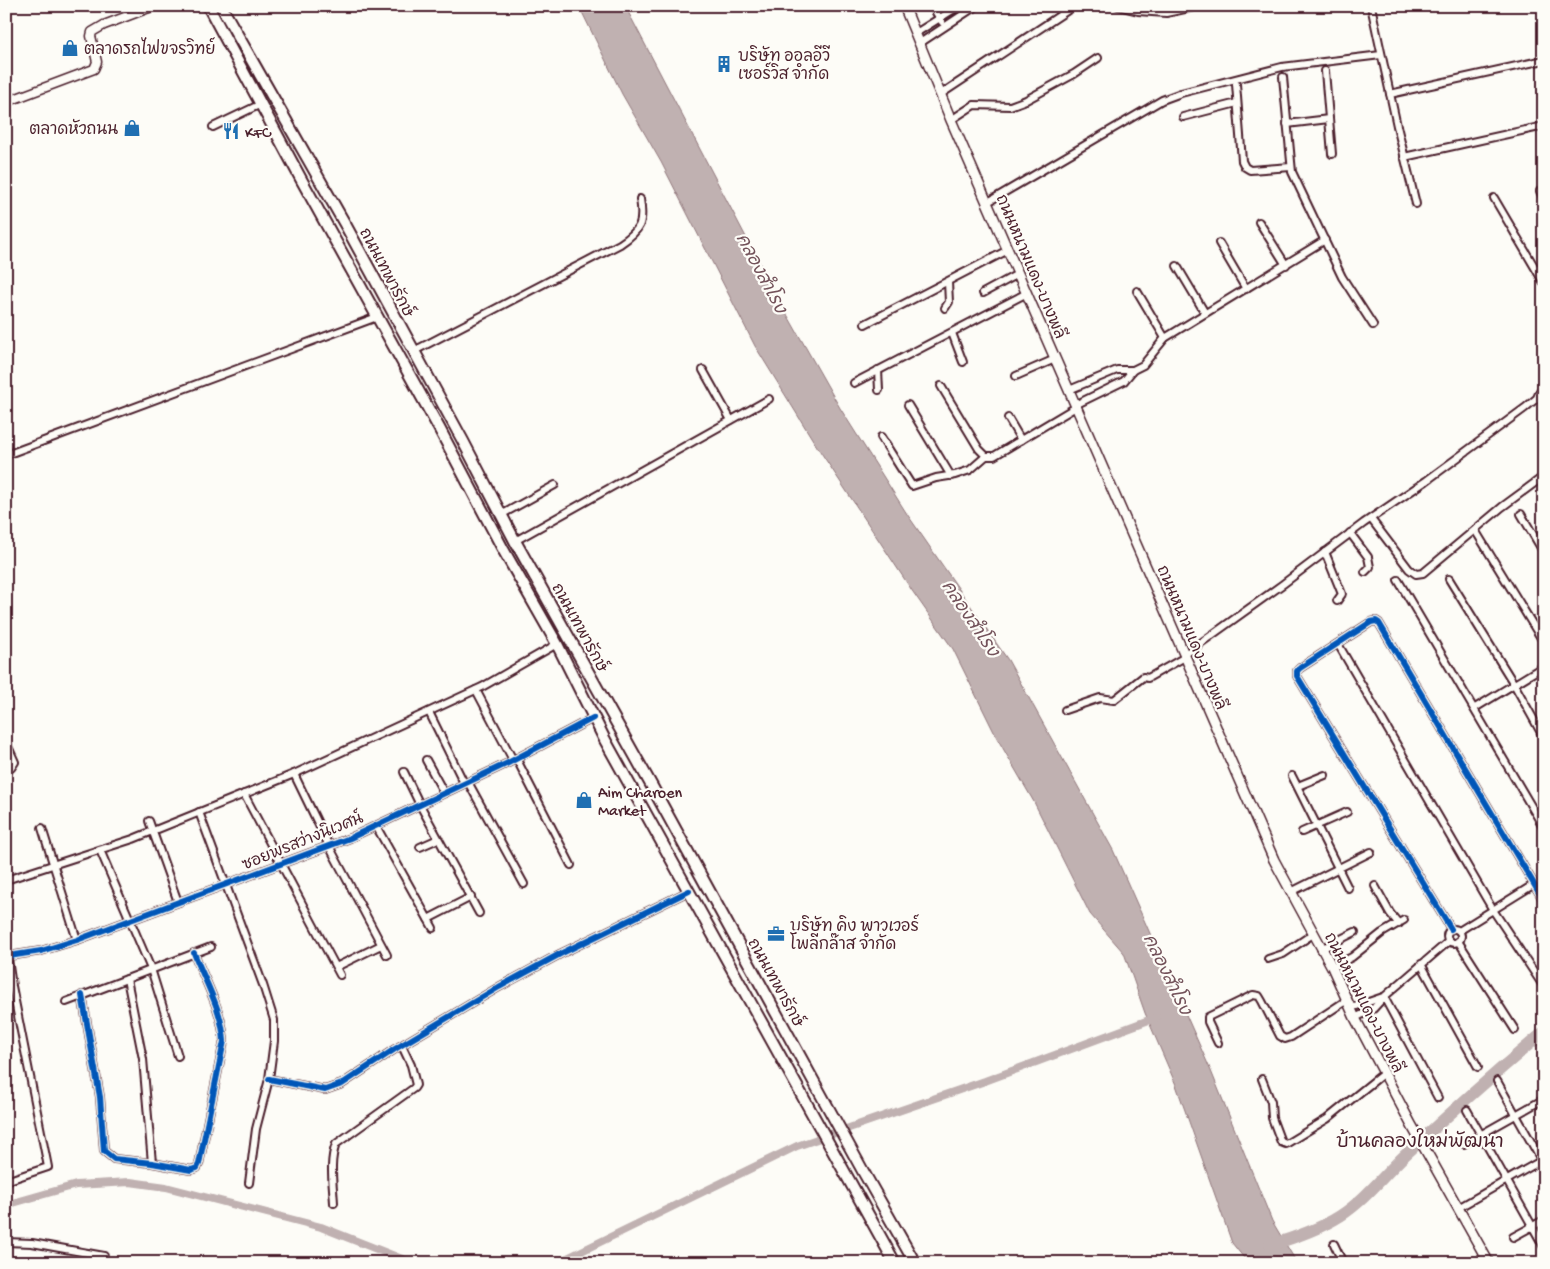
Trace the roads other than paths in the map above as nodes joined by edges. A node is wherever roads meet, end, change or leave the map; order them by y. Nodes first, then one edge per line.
1 (154, 6) edge
2 (208, 6) edge
3 (221, 6) edge
4 (904, 6) edge
5 (932, 6) edge
6 (959, 6) edge
7 (976, 6) edge
8 (1074, 6) edge
9 (1118, 6) edge
10 (1199, 6) edge
11 (1372, 6) edge
12 (940, 18) junction
13 (945, 27) junction
14 (916, 33) junction
15 (920, 43) junction
16 (1381, 55) junction
17 (1098, 58) dead end
18 (1544, 60) edge
19 (1325, 71) dead end
20 (1283, 77) dead end
21 (1236, 84) dead end
22 (941, 94) junction
23 (1390, 94) junction
24 (6, 102) edge
25 (1237, 103) junction
26 (261, 104) junction
27 (1183, 117) dead end
28 (1329, 119) junction
29 (952, 120) junction
30 (1288, 124) junction
31 (1544, 126) edge
32 (213, 127) dead end
33 (1332, 154) dead end
34 (1404, 157) junction
35 (1292, 167) junction
36 (315, 171) junction
37 (301, 179) junction
38 (1540, 191) dead end
39 (1494, 198) dead end
40 (640, 199) dead end
41 (1544, 200) edge
42 (988, 202) junction
43 (1416, 204) dead end
44 (1259, 222) dead end
45 (1325, 240) junction
46 (1219, 243) dead end
47 (1008, 250) junction
48 (1286, 265) junction
49 (1177, 266) dead end
50 (1018, 274) junction
51 (948, 282) junction
52 (1544, 283) edge
53 (1246, 289) junction
54 (1137, 291) dead end
55 (983, 292) dead end
56 (1027, 293) junction
57 (945, 308) dead end
58 (1206, 313) junction
59 (377, 316) junction
60 (866, 324) dead end
61 (1374, 325) dead end
62 (952, 333) junction
63 (1165, 338) junction
64 (414, 351) junction
65 (1055, 359) junction
66 (964, 362) dead end
67 (703, 370) dead end
68 (878, 370) junction
69 (1133, 370) junction
70 (1016, 376) dead end
71 (854, 383) dead end
72 (941, 386) dead end
73 (879, 390) dead end
74 (1069, 390) junction
75 (1540, 391) dead end
76 (769, 399) dead end
77 (908, 405) dead end
78 (1076, 406) junction
79 (1008, 418) dead end
80 (731, 420) junction
81 (881, 437) dead end
82 (1021, 440) junction
83 (6, 455) edge
84 (986, 456) junction
85 (951, 476) junction
86 (1544, 476) edge
87 (555, 485) dead end
88 (1520, 514) dead end
89 (501, 515) junction
90 (1371, 519) junction
91 (1475, 530) junction
92 (1350, 533) junction
93 (515, 541) junction
94 (1326, 552) junction
95 (1544, 553) edge
96 (1364, 572) dead end
97 (1449, 579) dead end
98 (1398, 580) dead end
99 (1337, 601) dead end
100 (1544, 643) edge
101 (557, 644) junction
102 (1338, 644) junction
103 (1185, 656) junction
104 (1544, 666) edge
105 (1514, 684) junction
106 (476, 690) junction
107 (1474, 708) junction
108 (1065, 710) dead end
109 (429, 712) junction
110 (593, 718) junction
111 (1544, 738) edge
112 (6, 742) edge
113 (515, 759) junction
114 (426, 760) dead end
115 (6, 770) edge
116 (404, 772) dead end
117 (294, 774) junction
118 (1326, 775) dead end
119 (1292, 776) dead end
120 (466, 782) junction
121 (1298, 786) junction
122 (444, 793) junction
123 (244, 794) junction
124 (420, 805) junction
125 (199, 812) junction
126 (1347, 812) dead end
127 (149, 821) dead end
128 (376, 826) junction
129 (1317, 826) junction
130 (42, 828) dead end
131 (1544, 828) edge
132 (152, 831) junction
133 (1302, 832) dead end
134 (438, 838) junction
135 (329, 846) junction
136 (420, 848) dead end
137 (100, 850) junction
138 (1371, 852) dead end
139 (53, 864) junction
140 (282, 864) junction
141 (571, 865) dead end
142 (1338, 868) junction
143 (6, 880) edge
144 (524, 884) dead end
145 (225, 885) junction
146 (1533, 885) junction
147 (1375, 886) dead end
148 (1348, 888) dead end
149 (689, 891) junction
150 (1291, 892) junction
151 (471, 898) junction
152 (1544, 901) edge
153 (178, 902) junction
154 (1493, 910) junction
155 (479, 913) dead end
156 (428, 919) junction
157 (129, 920) junction
158 (433, 928) dead end
159 (1450, 930) junction
160 (1459, 931) junction
161 (1355, 932) dead end
162 (1314, 934) junction
163 (77, 940) junction
164 (1449, 940) junction
165 (1458, 941) junction
166 (381, 945) junction
167 (6, 946) edge
168 (211, 947) dead end
169 (1321, 949) junction
170 (194, 953) junction
171 (387, 955) dead end
172 (8, 956) junction
173 (1268, 960) dead end
174 (1422, 964) junction
175 (336, 967) junction
176 (1332, 967) junction
177 (151, 969) junction
178 (340, 974) dead end
179 (127, 979) junction
180 (1544, 986) edge
181 (82, 995) junction
182 (1384, 997) junction
183 (66, 1002) dead end
184 (1349, 1004) junction
185 (1355, 1018) junction
186 (1515, 1030) dead end
187 (1218, 1044) dead end
188 (402, 1046) junction
189 (178, 1056) dead end
190 (1478, 1067) dead end
191 (1384, 1073) junction
192 (269, 1079) junction
193 (1262, 1079) dead end
194 (1497, 1081) dead end
195 (1438, 1098) dead end
196 (1544, 1099) edge
197 (1467, 1110) dead end
198 (1516, 1116) junction
199 (1482, 1135) junction
200 (1464, 1144) dead end
201 (1543, 1161) edge
202 (152, 1163) junction
203 (6, 1180) edge
204 (1508, 1180) junction
205 (249, 1183) dead end
206 (334, 1203) dead end
207 (1458, 1208) junction
208 (1544, 1220) edge
209 (1533, 1227) junction
210 (1513, 1237) dead end
211 (6, 1242) edge
212 (1334, 1244) dead end
213 (1544, 1247) edge
214 (104, 1256) dead end
215 (895, 1263) edge
216 (915, 1263) edge
217 (1343, 1263) edge
218 (1489, 1263) edge

1 - 24 street
2 - 26 main road, ถนนเทพารักษ์
3 - 36 main road, ถนนเทพารักษ์
4 - 14 main road, ถนนหนามแดง-บางพลี
5 - 12 street
6 - 12 street
7 - 13 street
8 - 22 street
9 - 10 street
11 - 16 street
12 - 13 street
12 - 14 street
13 - 15 street
14 - 15 main road, ถนนหนามแดง-บางพลี
15 - 22 main road, ถนนหนามแดง-บางพลี
16 - 23 street
16 - 42 street
17 - 29 street
18 - 23 street
19 - 28 street
20 - 30 street
21 - 25 street
22 - 29 main road, ถนนหนามแดง-บางพลี
23 - 34 street
25 - 27 street
25 - 35 street
26 - 32 street
26 - 37 main road, ถนนเทพารักษ์
28 - 30 street
28 - 33 street
29 - 42 main road, ถนนหนามแดง-บางพลี
30 - 35 street
31 - 34 street
34 - 43 street
35 - 45 street
36 - 37 main road
36 - 64 main road, ถนนเทพารักษ์
37 - 59 main road, ถนนเทพารักษ์
38 - 41 street
39 - 52 street
40 - 64 street
42 - 47 main road, ถนนหนามแดง-บางพลี
44 - 48 street
45 - 48 street
45 - 61 street
46 - 53 street
47 - 50 main road, ถนนหนามแดง-บางพลี
47 - 51 street
48 - 53 street
49 - 58 street
50 - 55 street
50 - 56 main road, ถนนหนามแดง-บางพลี
51 - 57 street
51 - 60 street
53 - 58 street
54 - 63 street
56 - 62 street
56 - 65 main road, ถนนหนามแดง-บางพลี
58 - 63 street
59 - 83 street
59 - 101 main road, ถนนเทพารักษ์
62 - 66 street
62 - 68 street
63 - 69 street
64 - 89 main road, ถนนเทพารักษ์
65 - 70 street
65 - 74 main road, ถนนหนามแดง-บางพลี
67 - 80 street
68 - 71 street
68 - 73 street
69 - 74 street
69 - 78 street
72 - 84 street
74 - 78 main road, ถนนหนามแดง-บางพลี
75 - 90 street
76 - 80 street
77 - 85 street
78 - 82 street
78 - 103 main road, ถนนหนามแดง-บางพลี
79 - 82 street
80 - 93 street
81 - 85 street
82 - 84 street
84 - 85 street
86 - 91 street
87 - 89 street
88 - 95 street
89 - 93 main road, ถนนเทพารักษ์
90 - 91 street
90 - 92 street
91 - 100 street
92 - 94 street
92 - 96 street
93 - 216 main road, ถนนเทพารักษ์
94 - 99 street
94 - 103 street
97 - 105 street
98 - 107 street
101 - 106 street
101 - 110 main road, ถนนเทพารักษ์
102 - 146 street
102 - 154 street
102 - 159 street
103 - 108 street
103 - 150 main road, ถนนหนามแดง-บางพลี
104 - 105 street
105 - 107 street
105 - 111 street
106 - 109 street
106 - 113 street
107 - 131 street
109 - 117 street
109 - 120 street
110 - 113 street, ซอยพรสว่างนิเวศน์
110 - 149 main road, ถนนเทพารักษ์
112 - 115 street
113 - 120 street, ซอยพรสว่างนิเวศน์
113 - 141 street
114 - 122 street
116 - 124 street
117 - 123 street
117 - 135 street
118 - 121 street
119 - 121 street
120 - 122 street, ซอยพรสว่างนิเวศน์
120 - 144 street
121 - 129 street
122 - 124 street, ซอยพรสว่างนิเวศน์
123 - 125 street
123 - 140 street
124 - 128 street, ซอยพรสว่างนิเวศน์
124 - 134 street
125 - 132 street
125 - 145 street
126 - 129 street
127 - 132 street
128 - 135 street, ซอยพรสว่างนิเวศน์
128 - 156 street
129 - 133 street
129 - 142 street
130 - 139 street
132 - 137 street
132 - 153 street
134 - 136 street
134 - 151 street
135 - 140 street, ซอยพรสว่างนิเวศน์
135 - 166 street
137 - 139 street
137 - 157 street
138 - 142 street
139 - 143 street
139 - 163 street
140 - 145 street, ซอยพรสว่างนิเวศน์
140 - 175 street
142 - 148 street
142 - 150 street
145 - 153 street, ซอยพรสว่างนิเวศน์
145 - 192 street
146 - 152 street
146 - 154 street
147 - 176 street
149 - 188 street
149 - 215 main road, ถนนเทพารักษ์
150 - 162 main road, ถนนหนามแดง-บางพลี
151 - 155 street
151 - 156 street
153 - 157 street, ซอยพรสว่างนิเวศน์
154 - 160 street
154 - 180 street
156 - 158 street
157 - 163 street, ซอยพรสว่างนิเวศน์
157 - 177 street
159 - 160 street
159 - 164 street
160 - 165 street
161 - 169 street
162 - 169 main road, ถนนหนามแดง-บางพลี
162 - 173 street
163 - 172 street, ซอยพรสว่างนิเวศน์
164 - 165 street
164 - 174 street
165 - 186 street
166 - 171 street
166 - 175 street
167 - 172 street
168 - 170 street
169 - 176 main road, ถนนหนามแดง-บางพลี
170 - 177 street
170 - 202 street
172 - 203 street
174 - 182 street
174 - 190 street
175 - 178 street
176 - 184 main road, ถนนหนามแดง-บางพลี
177 - 179 street
177 - 189 street
179 - 181 street
179 - 202 street
181 - 183 street
181 - 202 street
182 - 184 street
182 - 185 street
182 - 195 street
184 - 185 main road, ถนนหนามแดง-บางพลี
184 - 187 street
185 - 191 main road, ถนนหนามแดง-บางพลี
188 - 192 street
188 - 206 street
191 - 193 street
191 - 207 main road, ถนนหนามแดง-บางพลี
192 - 205 street
194 - 198 street
196 - 198 street
197 - 199 street
198 - 199 street
198 - 201 street
199 - 200 street
199 - 204 street
201 - 204 street
204 - 207 street
204 - 209 street
207 - 218 main road, ถนนหนามแดง-บางพลี
208 - 209 street
209 - 210 street
209 - 213 street
211 - 214 street
212 - 217 street

